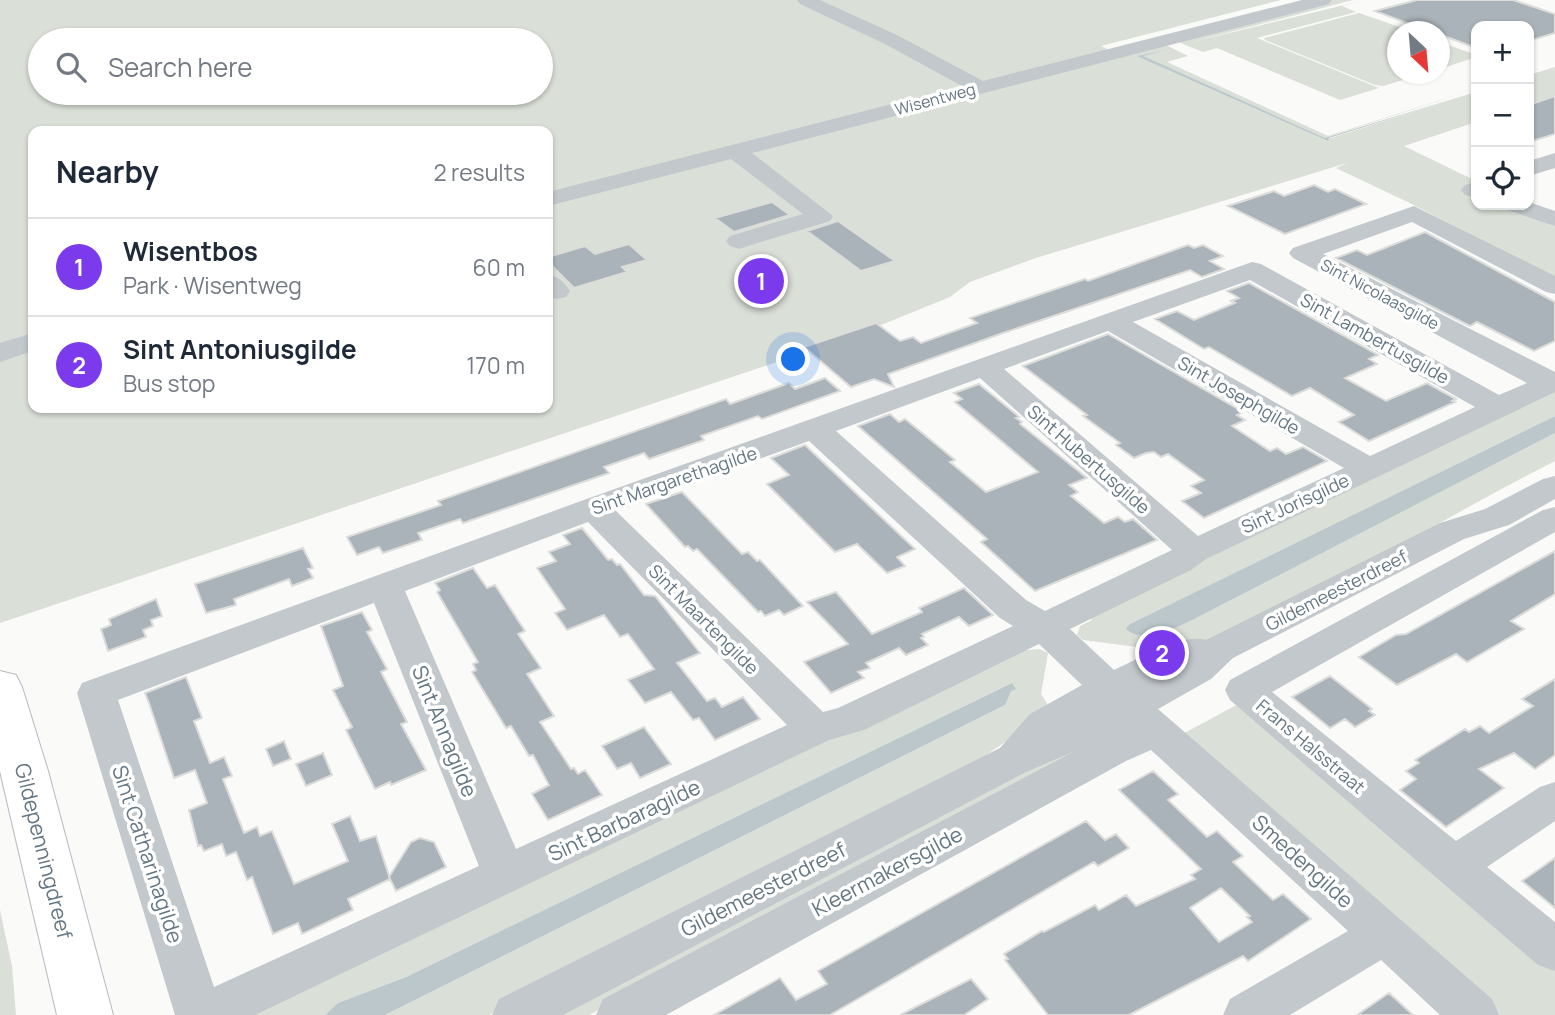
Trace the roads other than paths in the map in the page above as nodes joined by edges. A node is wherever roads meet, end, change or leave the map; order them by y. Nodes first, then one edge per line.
1 (806, 0) edge
2 (1323, 0) edge
3 (980, 88) junction
4 (735, 151) junction
5 (1555, 160) edge
6 (1534, 167) edge
7 (553, 198) edge
8 (1529, 210) edge
9 (1555, 219) edge
10 (739, 241) dead end
11 (1252, 270) joint
12 (1555, 286) edge
13 (1110, 321) junction
14 (28, 343) edge
15 (0, 353) edge
16 (984, 367) junction
17 (1553, 382) edge
18 (1498, 407) junction
19 (816, 430) junction
20 (1368, 468) junction
21 (1551, 481) edge
22 (593, 508) junction
23 (1555, 518) edge
24 (1194, 551) junction
25 (384, 586) junction
26 (1043, 626) junction
27 (0, 687) edge
28 (96, 693) joint
29 (1132, 709) junction
30 (816, 729) junction
31 (1555, 799) edge
32 (1454, 866) junction
33 (505, 876) junction
34 (1386, 933) junction
35 (1555, 950) edge
36 (85, 1015) edge
37 (200, 1015) edge
38 (205, 1015) edge
39 (516, 1015) edge
40 (620, 1015) edge
41 (1247, 1015) edge
42 (1475, 1015) edge

1 - 3 street
2 - 3 street, Wisentweg
3 - 4 street, Wisentweg
4 - 7 street, Wisentweg
4 - 10 street
5 - 6 street
8 - 9 street
11 - 13 street, Sint Margarethagilde
11 - 18 street, Sint Lambertusgilde
12 - 17 street, Sint Nicolaasgilde
13 - 16 street, Sint Margarethagilde
13 - 20 street, Sint Josephgilde
14 - 15 street
16 - 19 street, Sint Margarethagilde
16 - 24 street, Sint Hubertusgilde
17 - 18 street, Sint Jorisgilde
18 - 20 street, Sint Jorisgilde
19 - 22 street, Sint Margarethagilde
19 - 26 street, Smedengilde
20 - 24 street, Sint Jorisgilde
21 - 29 street, Gildemeesterdreef
22 - 25 street, Sint Margarethagilde
22 - 30 street, Sint Maartengilde
23 - 32 street, Frans Halsstraat
24 - 26 street, Sint Jorisgilde
25 - 28 street, Sint Margarethagilde
25 - 33 street, Sint Annagilde
26 - 29 street, Smedengilde
26 - 30 street, Sint Barbaragilde
27 - 36 main road, Gildepenningdreef
28 - 37 street, Sint Catharinagilde
29 - 34 street, Smedengilde
29 - 39 street, Gildemeesterdreef
29 - 40 street, Kleermakersgilde
30 - 33 street, Sint Barbaragilde
31 - 32 street
32 - 35 street, Frans Halsstraat
33 - 38 street, Sint Barbaragilde
34 - 41 street
34 - 42 street, Smedengilde

